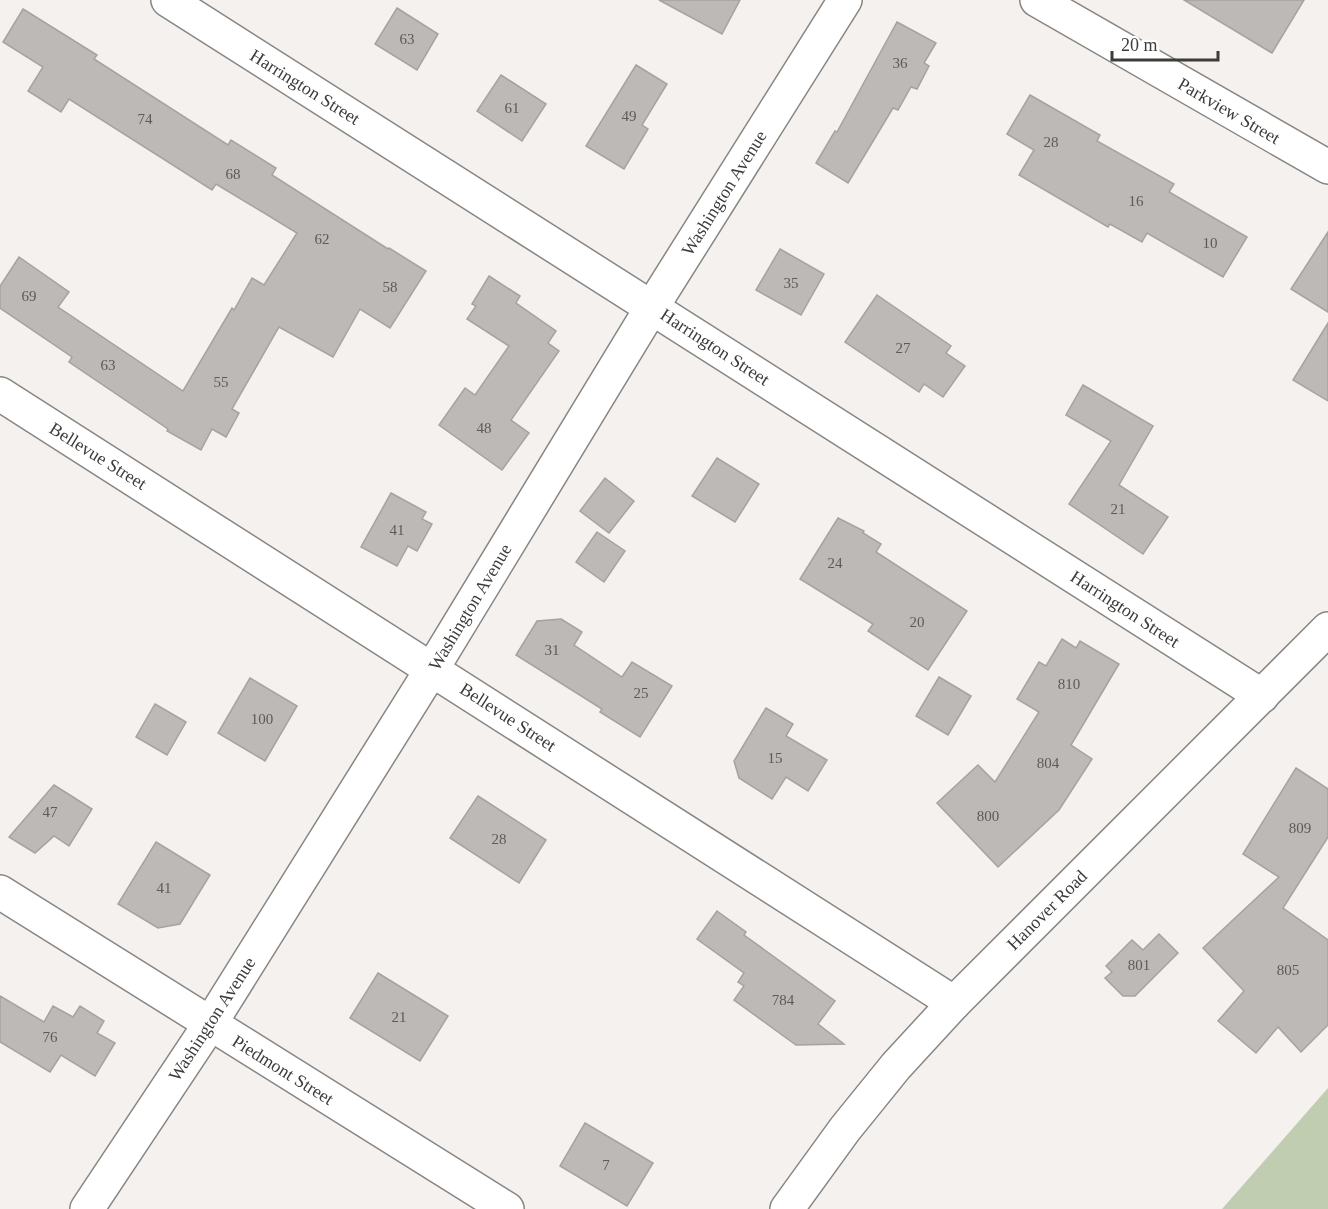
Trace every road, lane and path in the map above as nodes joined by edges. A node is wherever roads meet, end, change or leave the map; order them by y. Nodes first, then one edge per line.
1 (168, 0) edge
2 (845, 0) edge
3 (1037, 0) edge
4 (1328, 167) edge
5 (652, 307) junction
6 (0, 394) edge
7 (1328, 629) edge
8 (432, 669) junction
9 (1262, 696) junction
10 (0, 892) edge
11 (954, 1003) junction
12 (210, 1024) junction
13 (792, 1207) edge
14 (87, 1209) edge
15 (507, 1209) edge

1 - 5 street, Harrington Street
2 - 5 street, Washington Avenue
3 - 4 street, Parkview Street
5 - 8 street, Washington Avenue
5 - 9 street, Harrington Street
6 - 8 street, Bellevue Street
7 - 9 street, Hanover Road
8 - 11 street, Bellevue Street
8 - 12 street, Washington Avenue
9 - 11 street, Hanover Road
10 - 12 street, Piedmont Street
11 - 13 street, Hanover Road
12 - 14 street, Washington Avenue
12 - 15 street, Piedmont Street

